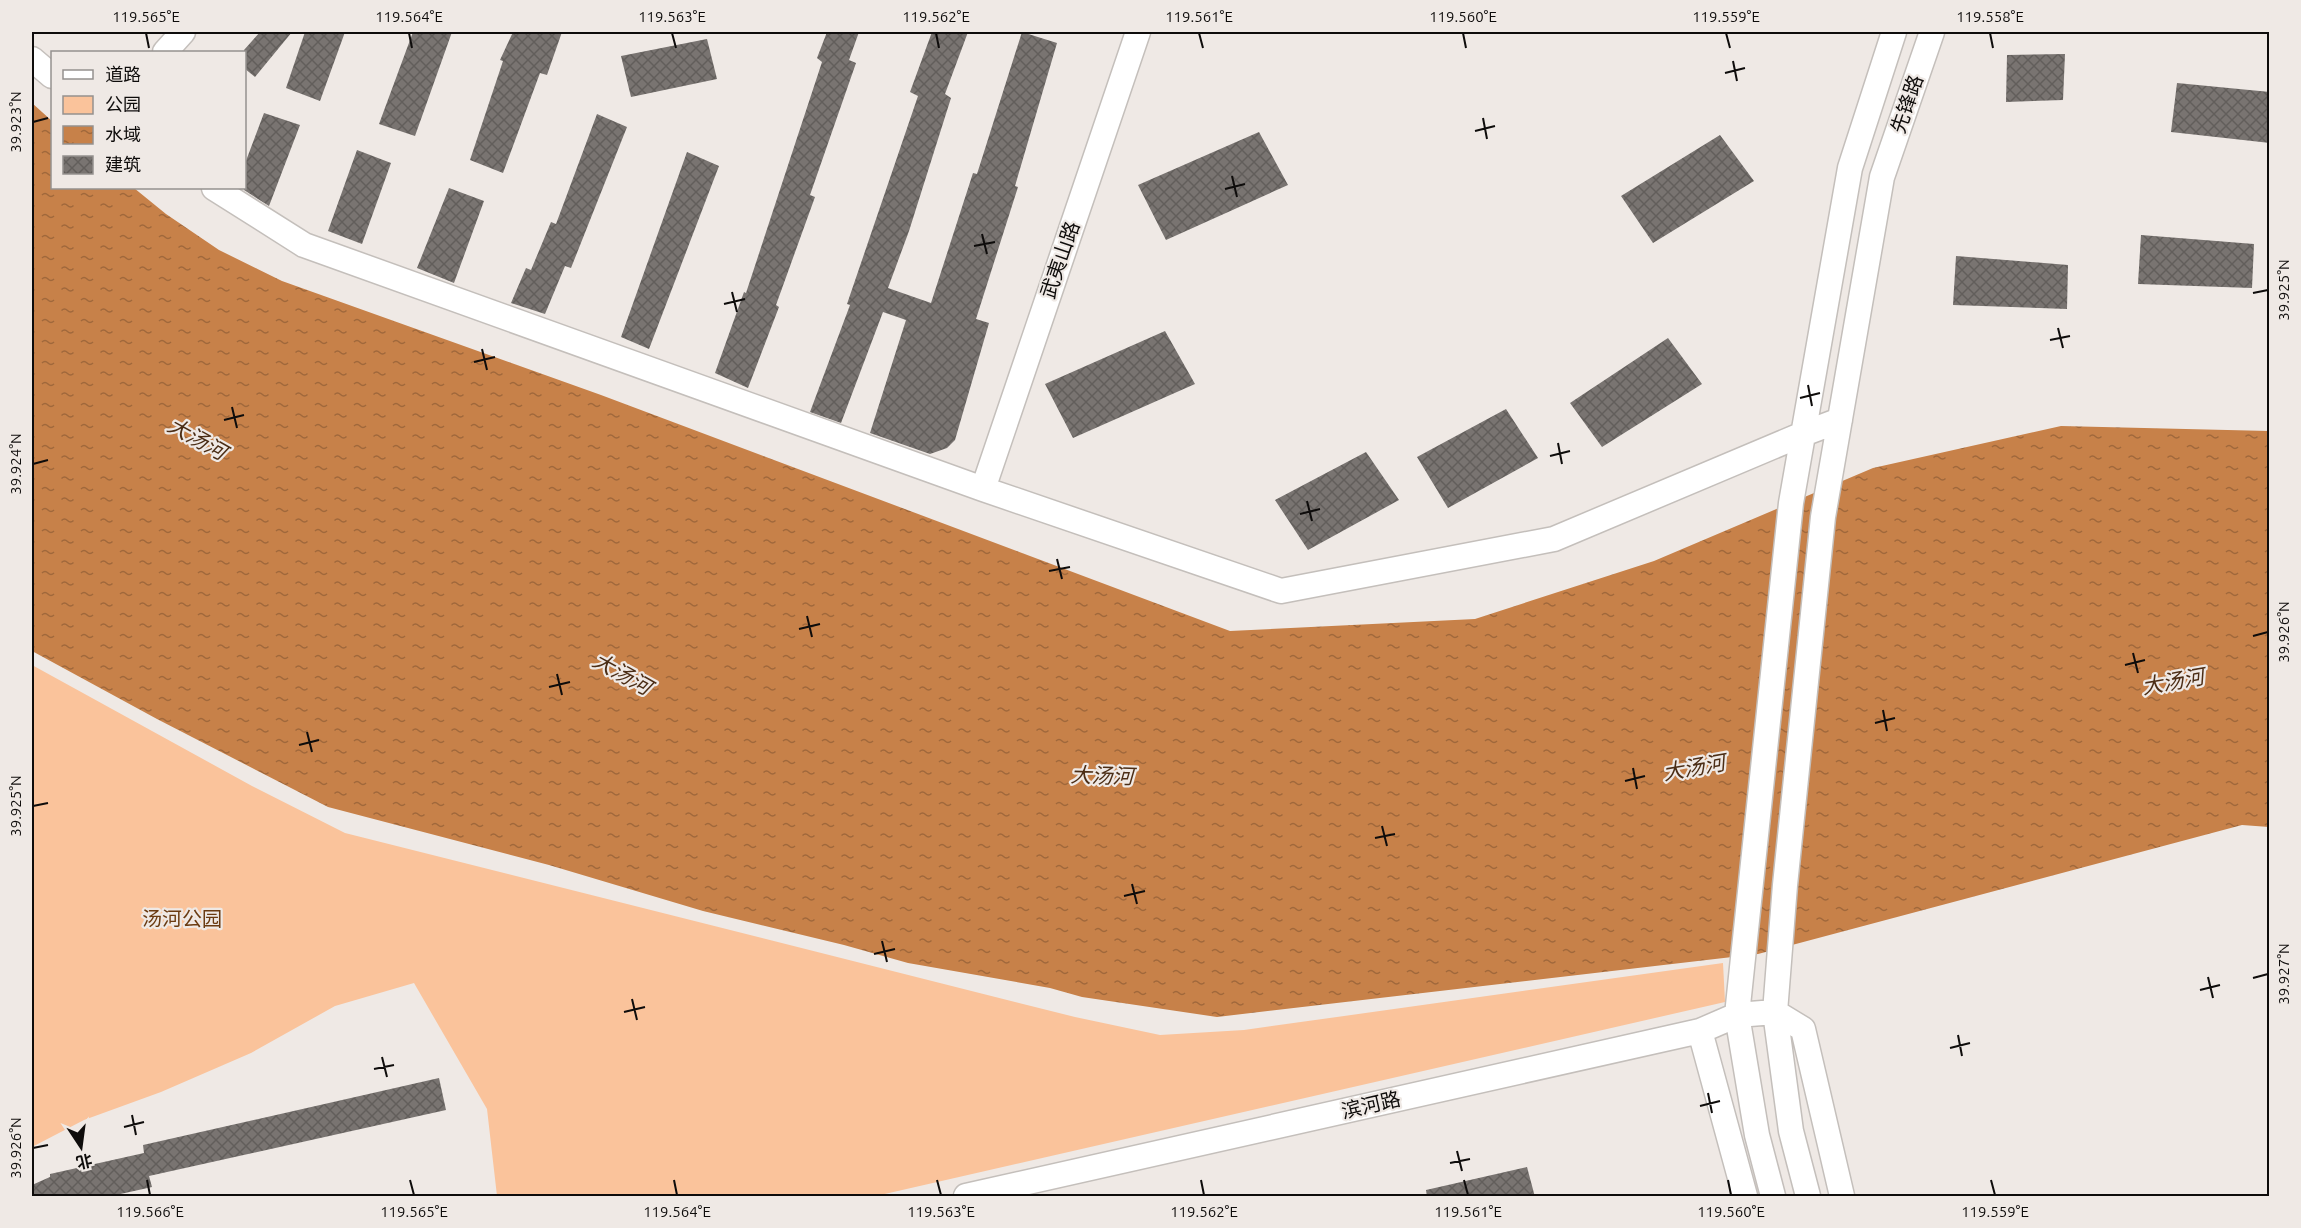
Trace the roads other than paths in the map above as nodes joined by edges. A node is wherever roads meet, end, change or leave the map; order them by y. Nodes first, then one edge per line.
1 (183, 32) edge
2 (1138, 32) edge
3 (1894, 32) edge
4 (1932, 32) edge
5 (166, 51) edge
6 (32, 59) edge
7 (51, 75) edge
8 (216, 189) edge
9 (1840, 420) junction
10 (1803, 434) junction
11 (983, 489) junction
12 (1774, 1012) junction
13 (1737, 1016) junction
14 (1700, 1030) junction
15 (966, 1197) edge
16 (1744, 1197) edge
17 (1773, 1197) edge
18 (1808, 1197) edge
19 (1842, 1197) edge

1 - 5 street
2 - 11 street, 武夷山路
3 - 10 street
4 - 9 street, 先锋路
6 - 7 street
8 - 11 street
9 - 10 street
9 - 12 street, 先锋路
10 - 11 street
10 - 13 street
12 - 13 street, 滨河路
12 - 18 street, 先锋路
12 - 19 street
13 - 14 street, 滨河路
13 - 17 street
14 - 15 street, 滨河路
14 - 16 street

